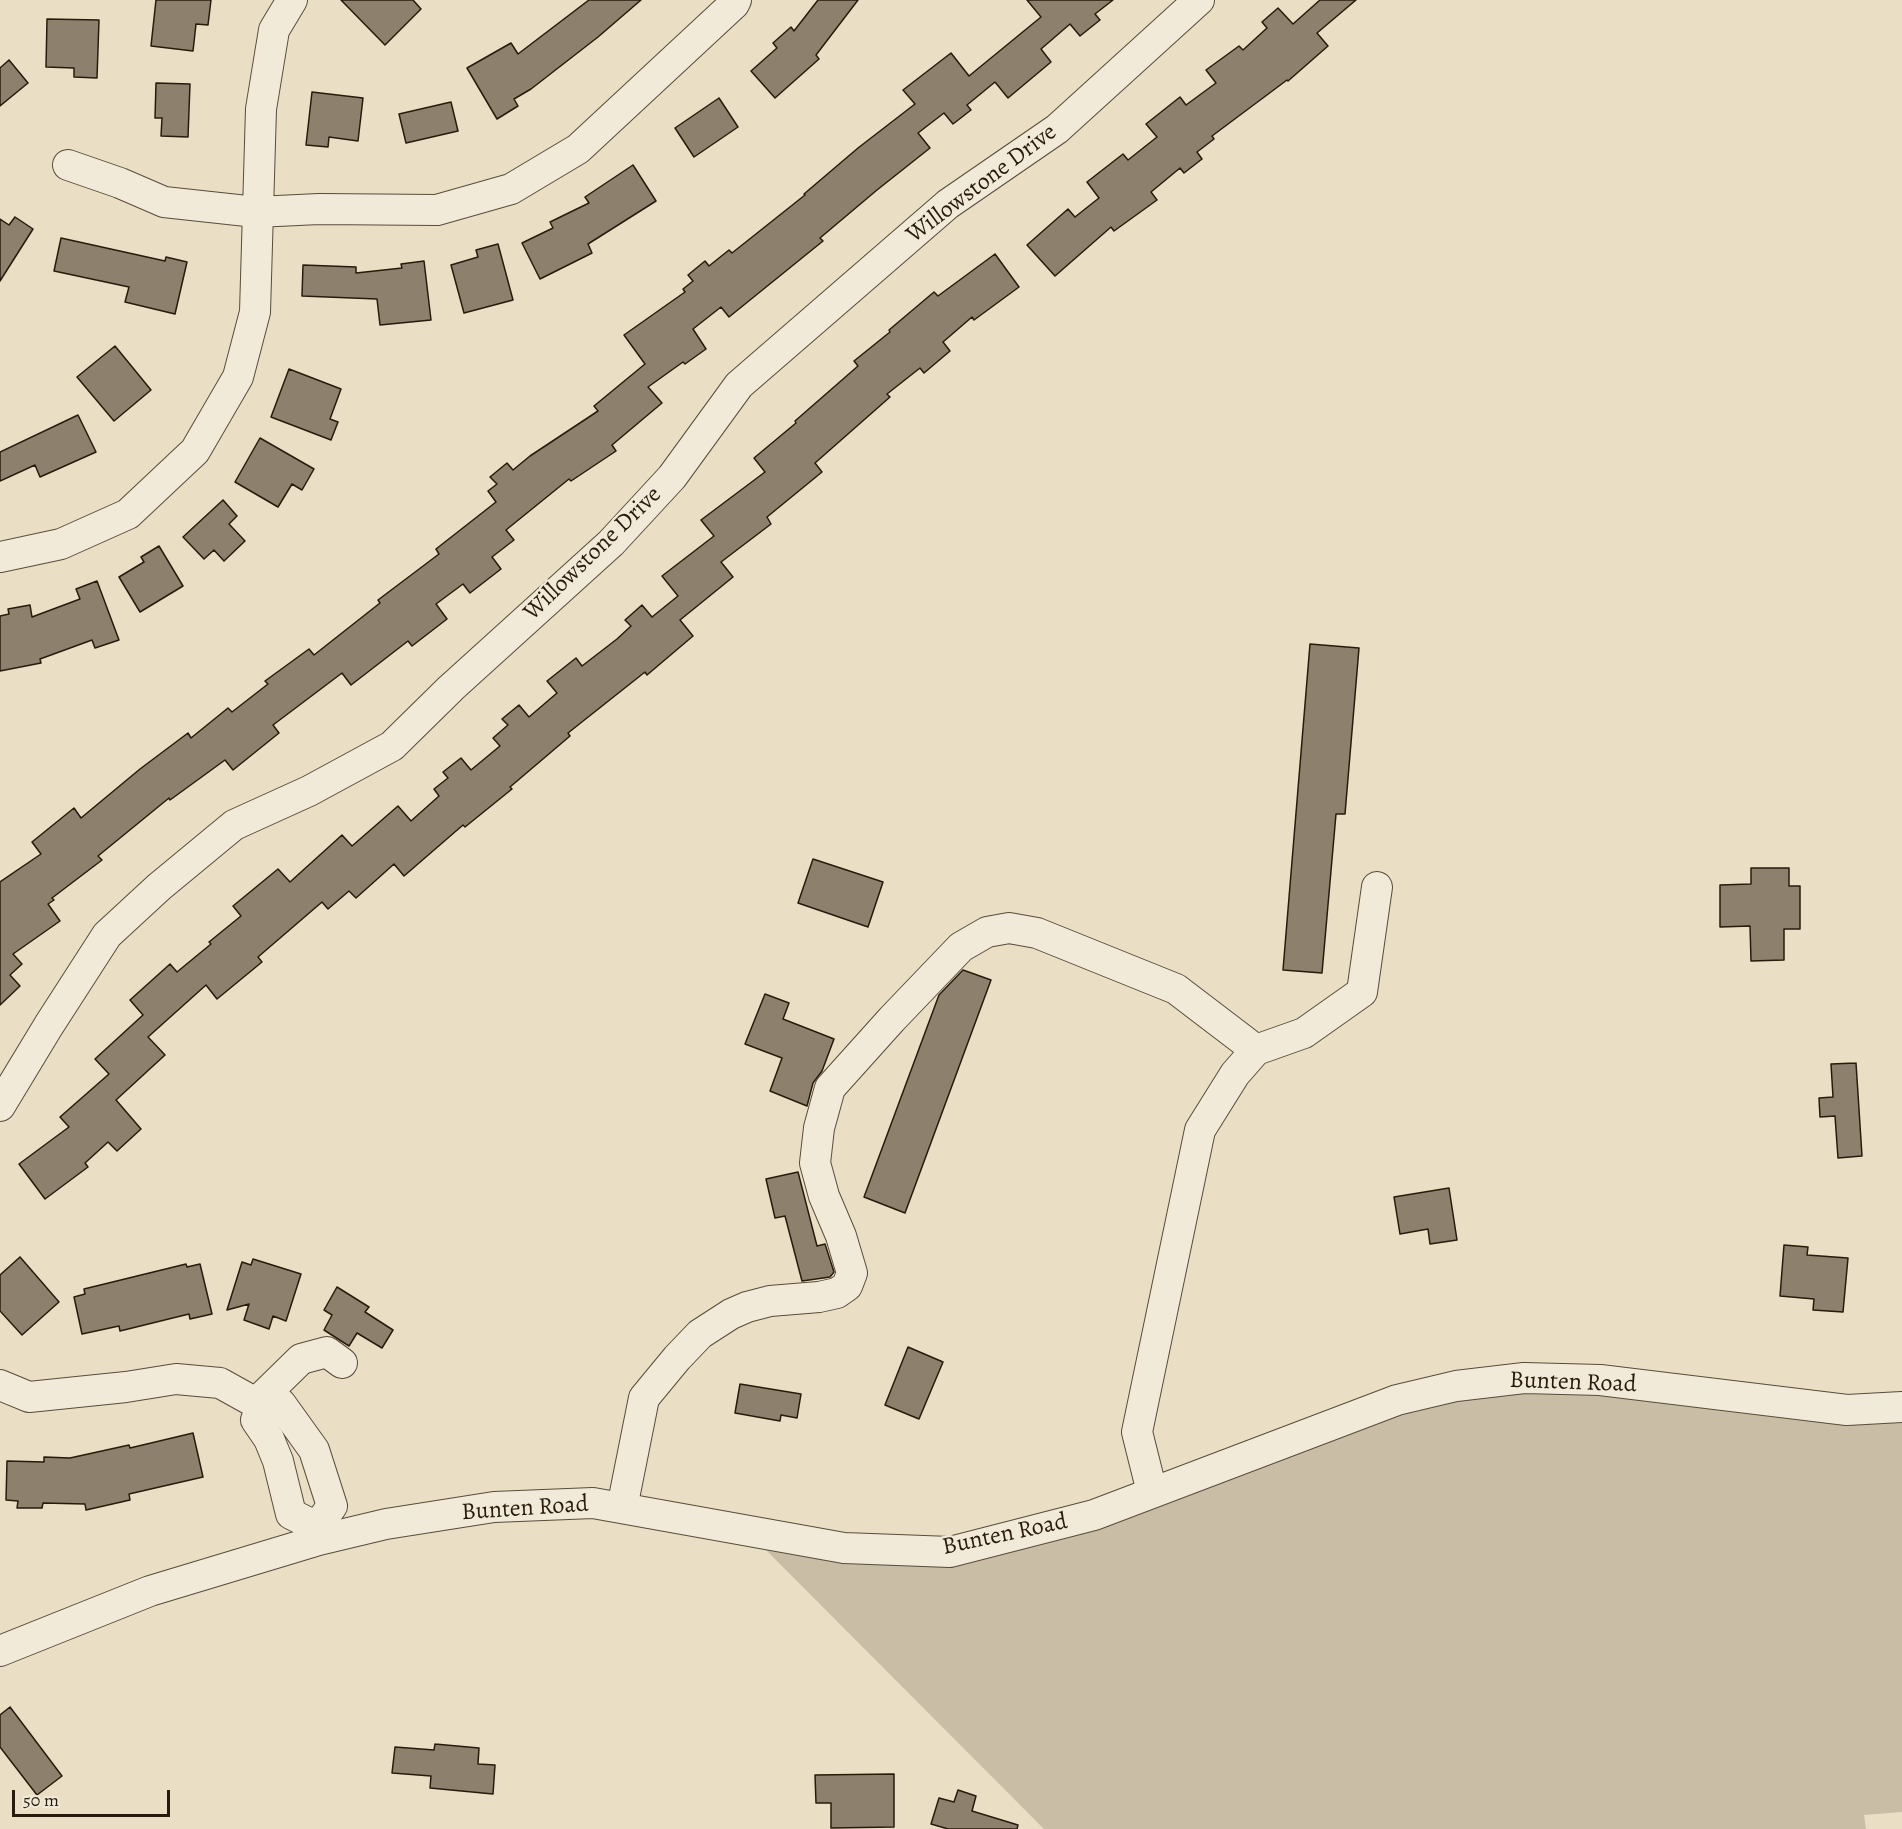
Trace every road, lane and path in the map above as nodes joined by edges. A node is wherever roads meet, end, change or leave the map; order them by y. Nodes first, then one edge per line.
1 (292, 0) edge
2 (736, 0) edge
3 (1199, 0) edge
4 (68, 165) dead end
5 (256, 212) junction
6 (0, 557) edge
7 (1377, 887) dead end
8 (1256, 1050) junction
9 (0, 1106) edge
10 (342, 1363) dead end
11 (0, 1385) edge
12 (259, 1405) junction
13 (1902, 1407) edge
14 (303, 1435) junction
15 (274, 1451) junction
16 (1152, 1492) junction
17 (622, 1508) junction
18 (318, 1533) junction
19 (0, 1651) edge

1 - 5 street
2 - 5 street
3 - 9 street, Willowstone Drive
4 - 5 street
5 - 6 street
7 - 8 street
8 - 16 street
8 - 17 street
10 - 12 street
11 - 12 street
12 - 14 street
12 - 15 street
13 - 16 street, Bunten Road
14 - 15 street
14 - 18 street
15 - 18 street
16 - 17 street, Bunten Road
17 - 18 street, Bunten Road
18 - 19 street, Bunten Road

